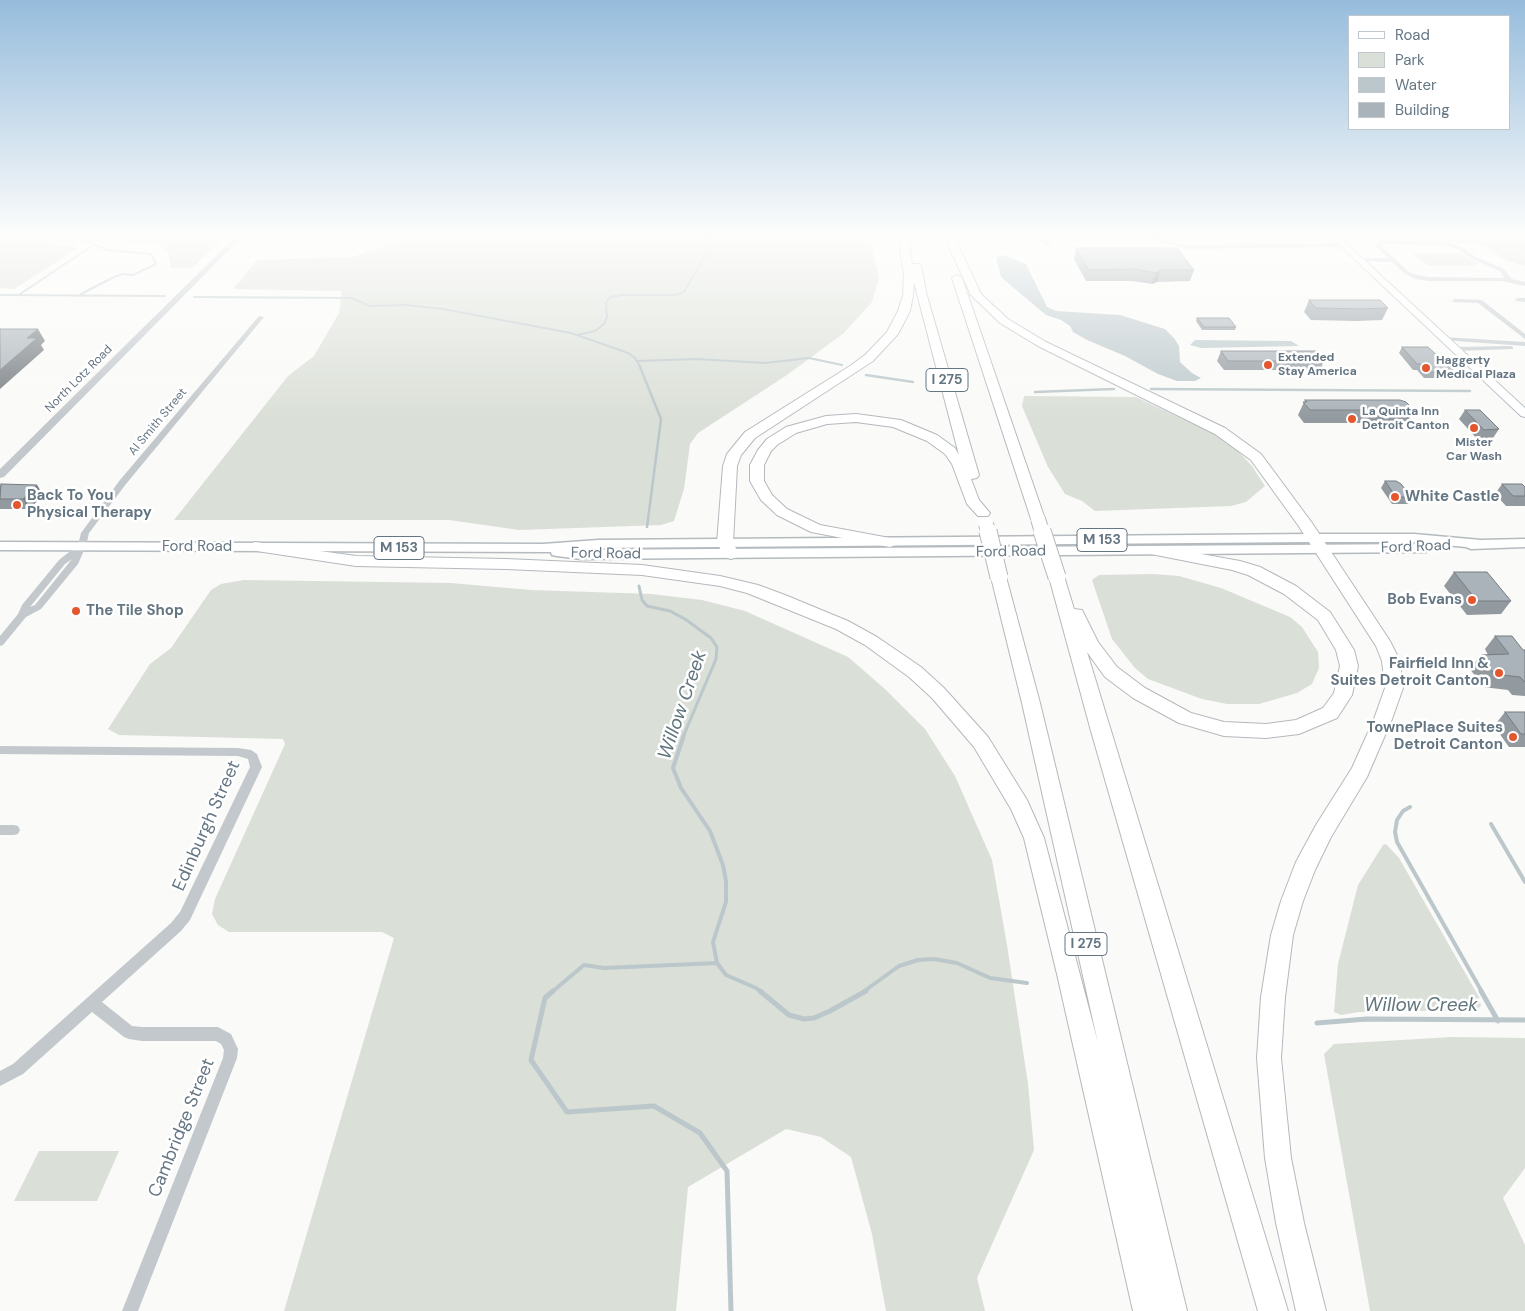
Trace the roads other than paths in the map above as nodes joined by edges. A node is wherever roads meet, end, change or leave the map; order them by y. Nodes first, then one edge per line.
1 (179, 297) edge
2 (908, 297) edge
3 (922, 297) edge
4 (964, 297) edge
5 (978, 297) edge
6 (1399, 297) edge
7 (1455, 301) dead end
8 (260, 317) dead end
9 (1525, 337) edge
10 (1444, 339) junction
11 (1525, 346) edge
12 (1454, 349) junction
13 (1525, 414) edge
14 (0, 475) edge
15 (984, 519) junction
16 (890, 542) junction
17 (1525, 543) edge
18 (1317, 544) junction
19 (0, 546) edge
20 (82, 546) junction
21 (254, 547) junction
22 (728, 549) junction
23 (1157, 551) junction
24 (1060, 588) junction
25 (0, 643) edge
26 (0, 750) edge
27 (0, 830) edge
28 (14, 830) dead end
29 (92, 1003) junction
30 (0, 1079) edge
31 (130, 1311) edge
32 (1148, 1311) edge
33 (1172, 1311) edge
34 (1273, 1311) edge
35 (1311, 1311) edge

1 - 14 street, North Lotz Road
2 - 22 highway
3 - 15 highway, I 275
4 - 24 highway, I 275, bridge
5 - 18 highway
6 - 10 main road
7 - 9 street
8 - 20 street, Al Smith Street
10 - 11 street
10 - 12 main road
11 - 12 street
12 - 13 main road
15 - 16 highway
15 - 33 highway, I 275, bridge
16 - 18 main road, Ford Road / M 153
16 - 22 main road, Ford Road / M 153
17 - 18 main road, Ford Road / M 153
18 - 23 main road, Ford Road / M 153
18 - 35 highway
19 - 20 main road, Ford Road / M 153
20 - 21 main road, Ford Road / M 153
20 - 25 street, Al Smith Street
21 - 22 main road, Ford Road / M 153
21 - 32 highway
22 - 23 main road, Ford Road / M 153
23 - 24 highway
24 - 34 highway, I 275
26 - 29 street, Edinburgh Street
27 - 28 street
29 - 30 street, Edinburgh Street
29 - 31 street, Cambridge Street

